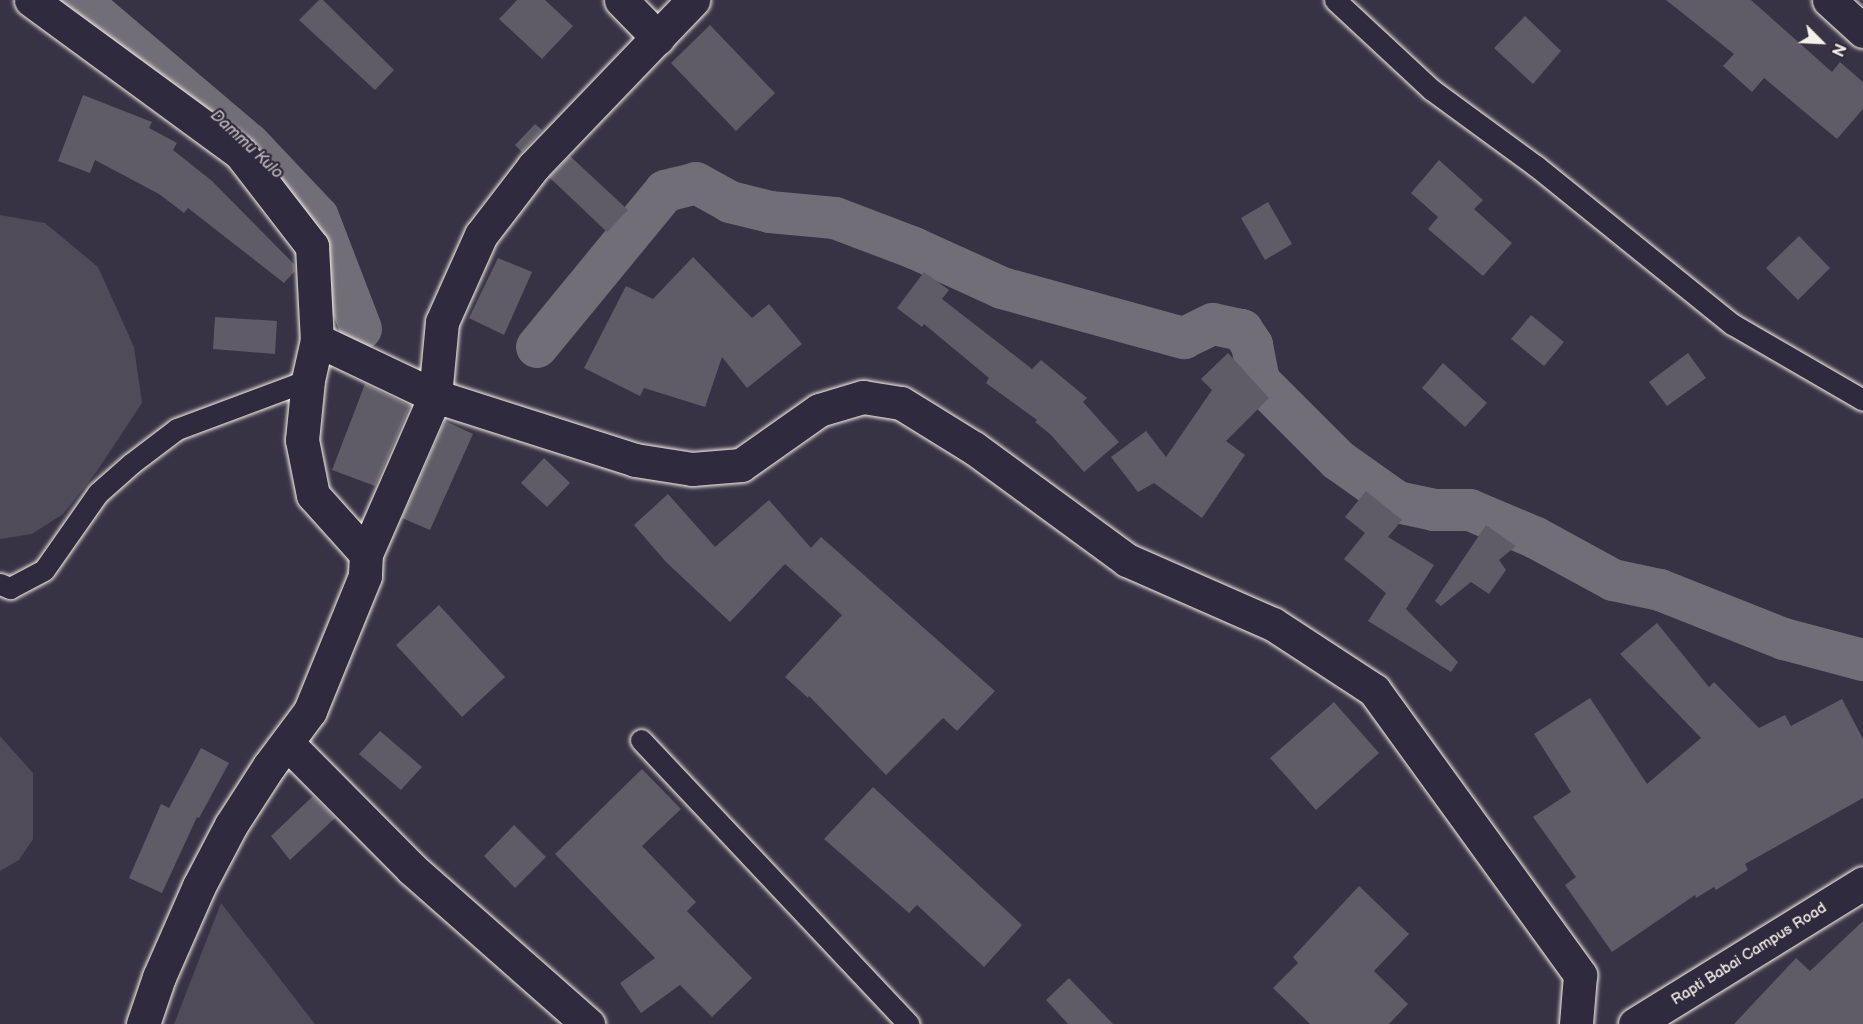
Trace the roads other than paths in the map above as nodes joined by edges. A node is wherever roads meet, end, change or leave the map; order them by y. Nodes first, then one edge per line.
1 (31, 0) edge
2 (621, 0) edge
3 (693, 0) edge
4 (1335, 0) edge
5 (1829, 0) edge
6 (1863, 31) edge
7 (658, 38) junction
8 (317, 340) junction
9 (308, 380) junction
10 (435, 396) junction
11 (1863, 400) edge
12 (366, 554) junction
13 (0, 584) edge
14 (641, 740) dead end
15 (286, 742) junction
16 (1863, 883) edge
17 (143, 1024) edge
18 (588, 1024) edge
19 (909, 1024) edge
20 (1576, 1024) edge
21 (1635, 1024) edge

1 - 8 street
2 - 7 street
3 - 7 street
4 - 11 lane
5 - 6 street
7 - 10 street
8 - 9 street
8 - 10 street
9 - 12 street
9 - 13 lane
10 - 12 street
10 - 20 street
12 - 15 street
14 - 19 lane
15 - 17 street
15 - 18 street
16 - 21 street, Rapti Babai Campus Road

